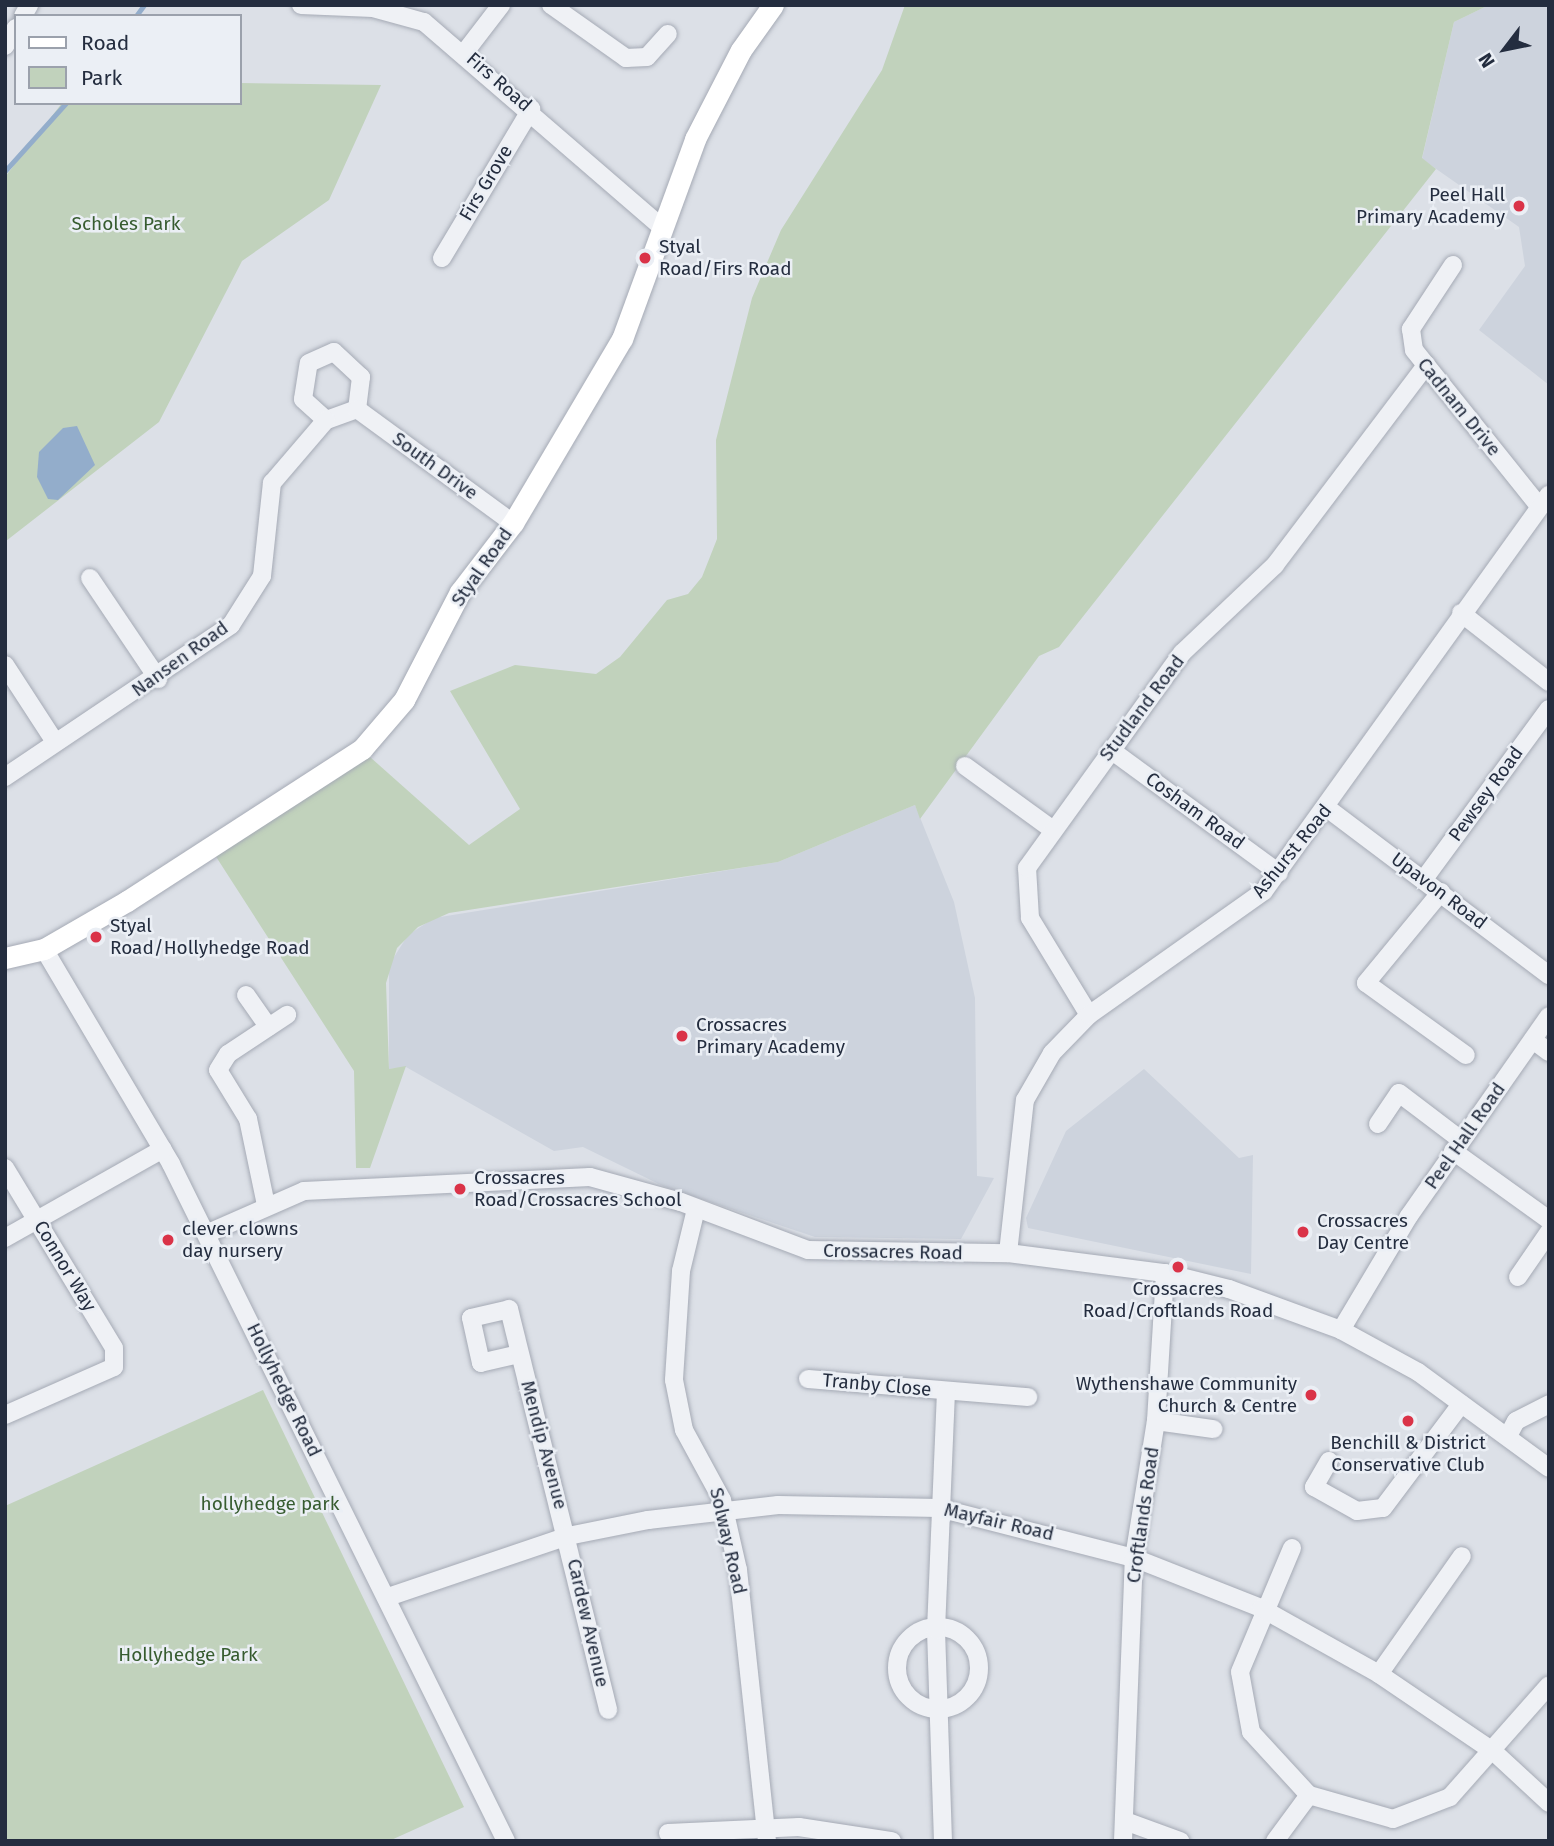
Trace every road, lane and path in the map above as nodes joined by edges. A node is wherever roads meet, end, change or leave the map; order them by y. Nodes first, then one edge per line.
1 (301, 5) edge
2 (501, 5) edge
3 (551, 5) edge
4 (773, 5) edge
5 (668, 34) dead end
6 (465, 52) junction
7 (531, 109) junction
8 (663, 229) junction
9 (442, 258) dead end
10 (1453, 265) dead end
11 (1426, 365) junction
12 (357, 409) junction
13 (326, 420) junction
14 (1544, 501) edge
15 (513, 523) junction
16 (90, 578) dead end
17 (1461, 613) junction
18 (5, 665) edge
19 (158, 679) junction
20 (1549, 682) edge
21 (1549, 709) edge
22 (55, 742) junction
23 (1111, 750) junction
24 (965, 766) dead end
25 (5, 777) edge
26 (1327, 808) junction
27 (1053, 830) junction
28 (1279, 873) junction
29 (1424, 879) junction
30 (1441, 892) junction
31 (44, 949) junction
32 (7, 955) edge
33 (1549, 975) edge
34 (246, 995) dead end
35 (287, 1015) dead end
36 (1090, 1015) junction
37 (1549, 1016) edge
38 (268, 1027) junction
39 (1533, 1040) junction
40 (1549, 1052) edge
41 (1466, 1055) dead end
42 (1378, 1124) dead end
43 (1457, 1145) junction
44 (163, 1149) junction
45 (5, 1168) edge
46 (266, 1205) junction
47 (696, 1209) junction
48 (38, 1220) junction
49 (1549, 1220) edge
50 (1549, 1232) edge
51 (206, 1234) junction
52 (5, 1238) edge
53 (1008, 1253) junction
54 (1165, 1273) junction
55 (1518, 1277) dead end
56 (1340, 1330) junction
57 (519, 1354) dead end
58 (808, 1379) dead end
59 (946, 1391) junction
60 (1028, 1397) dead end
61 (1461, 1404) junction
62 (1549, 1404) edge
63 (5, 1415) edge
64 (1156, 1421) junction
65 (1213, 1429) dead end
66 (1508, 1436) junction
67 (1329, 1461) dead end
68 (1549, 1468) edge
69 (724, 1508) junction
70 (939, 1508) junction
71 (568, 1536) junction
72 (1292, 1548) dead end
73 (1462, 1556) dead end
74 (1134, 1559) junction
75 (388, 1597) junction
76 (1261, 1608) junction
77 (936, 1630) junction
78 (1379, 1674) junction
79 (1549, 1685) edge
80 (939, 1708) junction
81 (608, 1710) dead end
82 (1494, 1752) junction
83 (1309, 1796) junction
84 (1549, 1803) edge
85 (1125, 1821) junction
86 (668, 1833) dead end
87 (766, 1834) edge
88 (506, 1841) edge
89 (892, 1841) edge
90 (943, 1841) edge
91 (1123, 1841) edge
92 (1180, 1841) edge
93 (1275, 1841) edge

1 - 6 street, Firs Road
2 - 6 street
3 - 5 street
4 - 8 main road, Styal Road
6 - 7 street, Firs Road
7 - 8 street, Firs Road
7 - 9 street, Firs Grove
8 - 15 main road, Styal Road
10 - 11 street, Cadnam Drive
11 - 14 street, Cadnam Drive
11 - 23 street, Studland Road
12 - 13 street
12 - 13 street
12 - 15 street, South Drive
13 - 19 street, Nansen Road
14 - 17 street, Ashurst Road
15 - 31 main road, Styal Road
16 - 19 street
17 - 20 street
17 - 26 street, Ashurst Road
18 - 22 street
19 - 22 street, Nansen Road
21 - 29 street, Pewsey Road
22 - 25 street, Nansen Road
23 - 27 street, Studland Road
23 - 28 street, Cosham Road
24 - 27 street
26 - 28 street, Ashurst Road
26 - 29 street, Upavon Road
27 - 36 street, Studland Road
28 - 36 street, Ashurst Road
29 - 30 street, Upavon Road
30 - 33 street, Upavon Road
30 - 41 street
31 - 32 main road, Styal Road
31 - 44 street, Hollyhedge Road
34 - 38 street
35 - 38 street
36 - 53 street, Ashurst Road
37 - 39 street, Peel Hall Road
38 - 46 street
39 - 40 street
39 - 43 street, Peel Hall Road
42 - 43 street
43 - 49 street
43 - 56 street, Peel Hall Road
44 - 48 street
44 - 51 street, Hollyhedge Road
45 - 48 street, Connor Way
46 - 47 street, Crossacres Road
46 - 51 street, Crossacres Road
47 - 53 street, Crossacres Road
47 - 69 street, Solway Road
48 - 52 street
48 - 63 street, Connor Way
50 - 55 street
51 - 75 street, Hollyhedge Road
53 - 54 street, Crossacres Road
54 - 56 street, Crossacres Road
54 - 64 street, Croftlands Road
56 - 61 street, Crossacres Road
57 - 71 street, Mendip Avenue
58 - 59 street, Tranby Close
59 - 60 street, Tranby Close
59 - 70 street, Tranby Close
61 - 66 street, Crossacres Road
61 - 67 street
62 - 66 street
64 - 65 street
64 - 74 street, Croftlands Road
66 - 68 street, Crossacres Road
69 - 70 street, Mayfair Road
69 - 71 street, Mayfair Road
69 - 87 street, Solway Road
70 - 74 street, Mayfair Road
70 - 77 street, Tranby Close
71 - 75 street, Mayfair Road
71 - 81 street, Cardew Avenue
72 - 76 street
73 - 78 street
74 - 76 street, Mayfair Road
74 - 85 street, Croftlands Road
75 - 88 street, Hollyhedge Road
76 - 78 street, Mayfair Road
76 - 83 street
77 - 80 street, Tranby Close
77 - 80 street
77 - 80 street
78 - 82 street, Mayfair Road
79 - 82 street
80 - 90 street, Tranby Close
82 - 83 street
82 - 84 street, Mayfair Road
83 - 93 street
85 - 91 street, Croftlands Road
85 - 92 street
86 - 87 street
87 - 89 street

